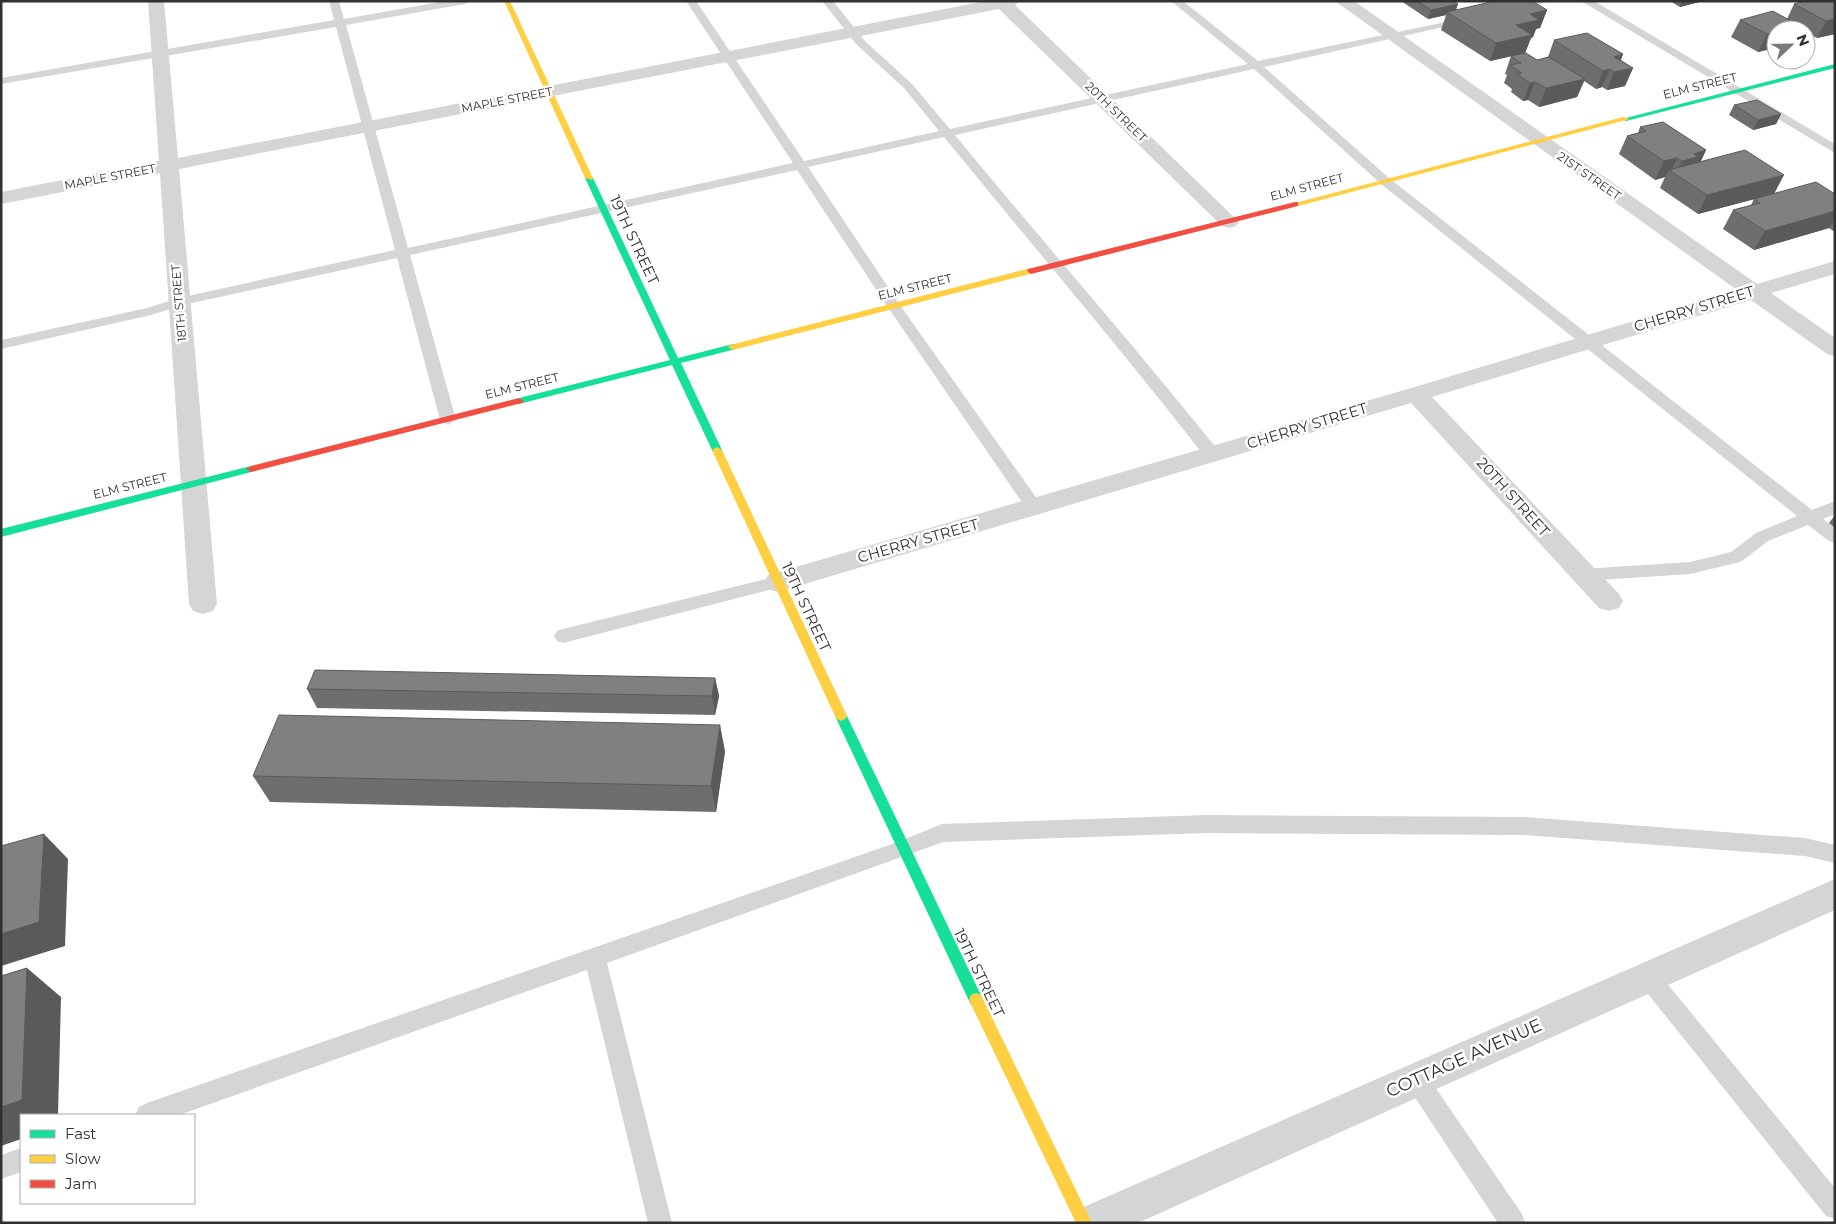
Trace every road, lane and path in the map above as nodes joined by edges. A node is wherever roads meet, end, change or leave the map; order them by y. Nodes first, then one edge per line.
1 (156, 1) edge
2 (334, 1) edge
3 (465, 1) edge
4 (507, 1) edge
5 (691, 1) edge
6 (828, 1) edge
7 (1176, 1) edge
8 (1343, 1) edge
9 (1545, 1) edge
10 (1586, 1) edge
11 (1008, 2) edge
12 (973, 5) edge
13 (1498, 12) edge
14 (1479, 16) edge
15 (340, 24) junction
16 (852, 33) junction
17 (1392, 36) junction
18 (160, 53) junction
19 (728, 57) junction
20 (1256, 65) junction
21 (1835, 66) edge
22 (1, 81) edge
23 (1735, 91) junction
24 (549, 92) junction
25 (1101, 98) junction
26 (368, 127) junction
27 (947, 134) junction
28 (1538, 140) junction
29 (1835, 149) edge
30 (169, 165) junction
31 (800, 165) junction
32 (1385, 180) junction
33 (1, 198) edge
34 (603, 209) junction
35 (1229, 222) junction
36 (403, 253) junction
37 (1055, 266) junction
38 (1835, 267) edge
39 (1753, 290) junction
40 (179, 302) junction
41 (894, 306) junction
42 (1588, 341) junction
43 (1, 345) edge
44 (1835, 350) edge
45 (674, 362) junction
46 (1416, 394) junction
47 (448, 420) junction
48 (1212, 454) junction
49 (194, 484) junction
50 (1034, 507) junction
51 (1835, 507) edge
52 (1811, 516) junction
53 (1, 532) edge
54 (1835, 537) edge
55 (1583, 575) junction
56 (778, 582) junction
57 (1609, 601) dead end
58 (203, 604) dead end
59 (563, 636) dead end
60 (903, 849) junction
61 (1835, 854) edge
62 (1835, 894) edge
63 (595, 958) junction
64 (1648, 977) junction
65 (1416, 1079) junction
66 (150, 1114) edge
67 (20, 1160) edge
68 (1, 1167) edge
69 (1835, 1208) edge
70 (660, 1223) edge
71 (1084, 1223) edge
72 (1093, 1223) edge
73 (1513, 1223) edge

1 - 18 street, 18TH STREET
2 - 15 lane
3 - 15 lane
4 - 24 street, 19TH STREET
5 - 19 lane
6 - 16 lane
7 - 20 lane
8 - 17 street, 21ST STREET
9 - 13 lane
10 - 23 lane
11 - 12 street, MAPLE STREET
11 - 25 street, 20TH STREET
12 - 16 street, MAPLE STREET
14 - 17 lane
15 - 18 lane
15 - 26 lane
16 - 19 street, MAPLE STREET
16 - 27 lane
17 - 20 lane
17 - 28 street, 21ST STREET
18 - 22 lane
18 - 30 street, 18TH STREET
19 - 24 street, MAPLE STREET
19 - 31 lane
20 - 25 lane
20 - 32 lane
21 - 23 street, ELM STREET
23 - 28 street, ELM STREET
23 - 29 lane
24 - 26 street, MAPLE STREET
24 - 34 street, 19TH STREET
25 - 27 lane
25 - 35 street, 20TH STREET
26 - 30 street, MAPLE STREET
26 - 36 lane
27 - 31 lane
27 - 37 lane
28 - 32 street, ELM STREET
28 - 39 street, 21ST STREET
30 - 33 street, MAPLE STREET
30 - 40 street, 18TH STREET
31 - 34 lane
31 - 41 lane
32 - 35 street, ELM STREET
32 - 42 lane
34 - 36 lane
34 - 45 street, 19TH STREET
35 - 37 street, ELM STREET
36 - 40 lane
36 - 47 lane
37 - 41 street, ELM STREET
37 - 48 lane
38 - 39 street, CHERRY STREET
39 - 42 street, CHERRY STREET
39 - 44 street, 21ST STREET
40 - 43 lane
40 - 49 street, 18TH STREET
41 - 45 street, ELM STREET
41 - 50 lane
42 - 46 street, CHERRY STREET
42 - 52 lane
45 - 47 street, ELM STREET
45 - 56 street, 19TH STREET
46 - 48 street, CHERRY STREET
46 - 55 street, 20TH STREET
47 - 49 street, ELM STREET
48 - 50 street, CHERRY STREET
49 - 53 street, ELM STREET
49 - 58 street, 18TH STREET
50 - 56 street, CHERRY STREET
51 - 52 lane
52 - 54 lane
52 - 55 lane
55 - 57 street, 20TH STREET
56 - 59 lane
56 - 60 street, 19TH STREET
60 - 61 lane
60 - 63 lane
60 - 71 street, 19TH STREET
62 - 64 street, COTTAGE AVENUE
63 - 66 lane
63 - 70 lane
64 - 65 street, COTTAGE AVENUE
64 - 69 lane
65 - 72 street, COTTAGE AVENUE
65 - 73 lane
67 - 68 lane

